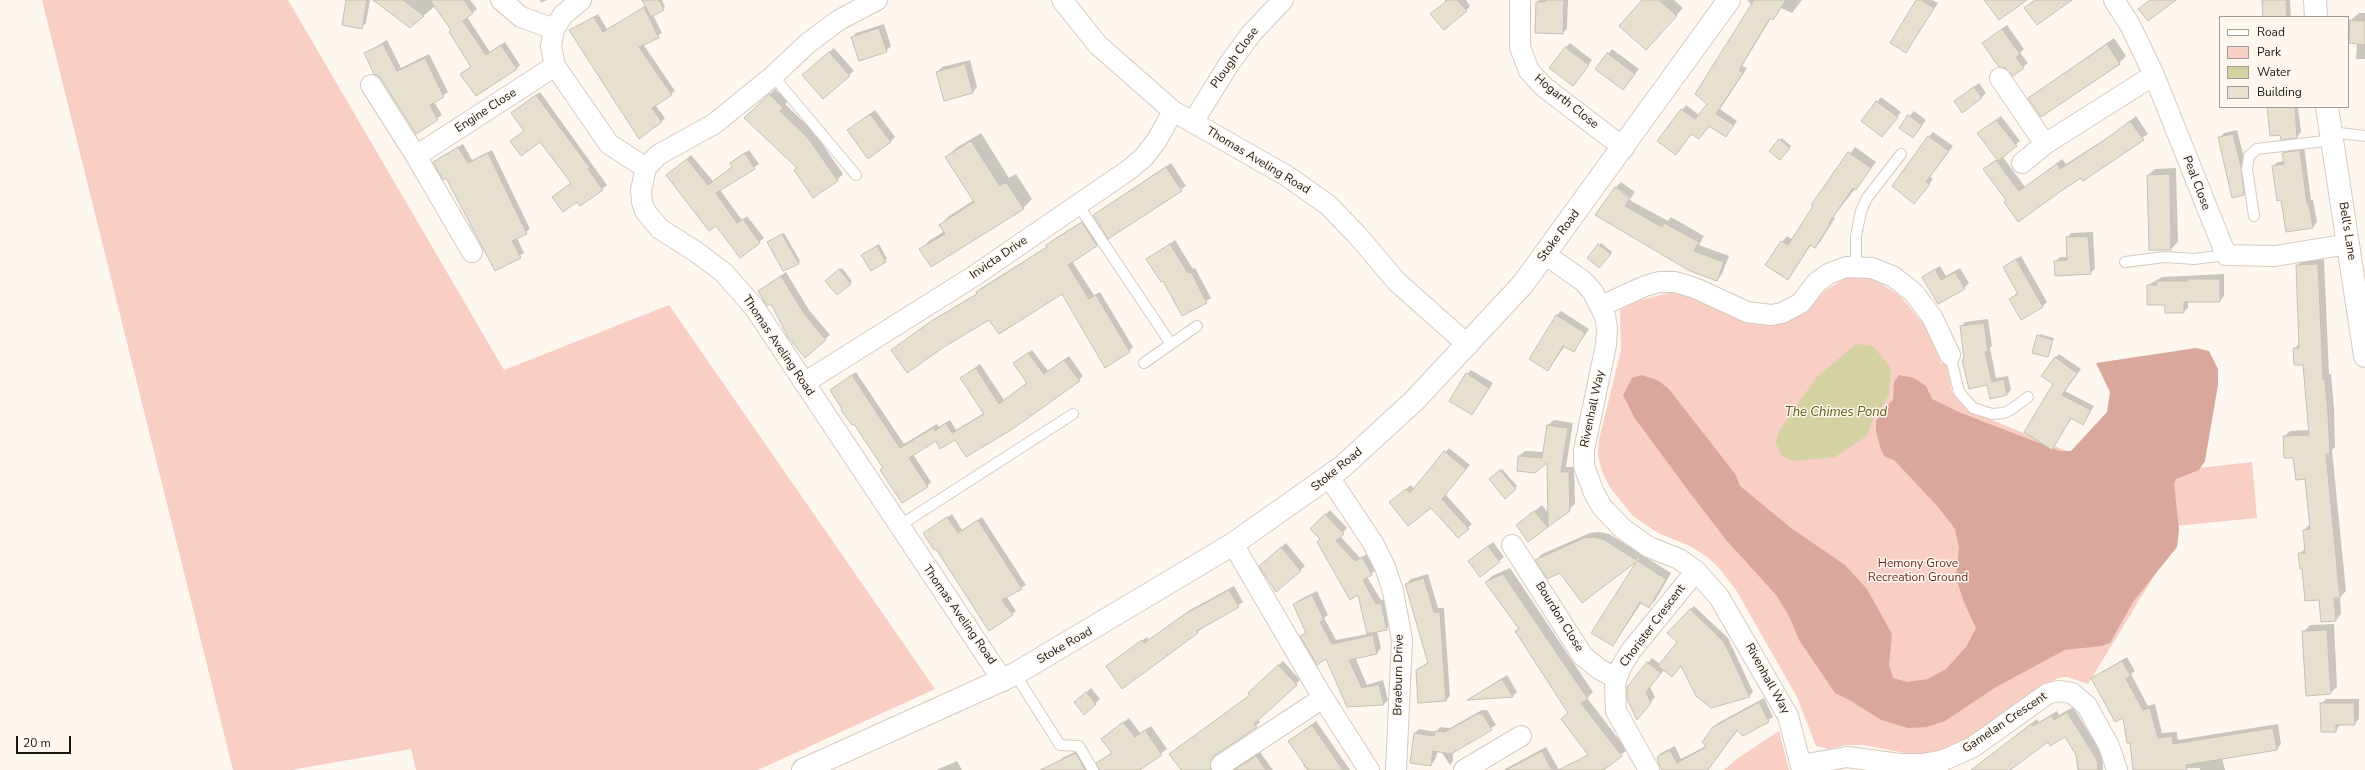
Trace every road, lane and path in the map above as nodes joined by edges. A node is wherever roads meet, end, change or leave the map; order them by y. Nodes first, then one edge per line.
1 (501, 0) edge
2 (581, 0) edge
3 (877, 0) edge
4 (1062, 0) edge
5 (1283, 0) edge
6 (1520, 0) edge
7 (1729, 0) edge
8 (2114, 0) edge
9 (2315, 0) edge
10 (2316, 16) edge
11 (554, 29) junction
12 (555, 66) junction
13 (2154, 75) junction
14 (773, 76) junction
15 (2000, 78) dead end
16 (371, 85) dead end
17 (2327, 108) edge
18 (1173, 111) junction
19 (1194, 122) junction
20 (2332, 136) junction
21 (2365, 136) edge
22 (2045, 144) junction
23 (1624, 148) junction
24 (1901, 154) dead end
25 (416, 156) junction
26 (2022, 162) dead end
27 (646, 168) junction
28 (856, 175) dead end
29 (1078, 205) junction
30 (2254, 216) dead end
31 (2349, 244) junction
32 (472, 252) dead end
33 (1546, 254) junction
34 (2226, 255) junction
35 (2125, 262) dead end
36 (1856, 267) junction
37 (1601, 306) junction
38 (1197, 326) dead end
39 (1171, 344) junction
40 (1468, 345) junction
41 (1950, 355) joint
42 (2365, 356) edge
43 (1144, 362) dead end
44 (804, 383) junction
45 (2028, 396) dead end
46 (1073, 414) dead end
47 (1329, 477) junction
48 (899, 526) junction
49 (1232, 544) junction
50 (1512, 545) dead end
51 (1696, 571) junction
52 (1009, 677) junction
53 (1616, 678) junction
54 (1323, 698) junction
55 (1521, 736) dead end
56 (1221, 765) dead end
57 (1802, 767) edge
58 (803, 770) edge
59 (1093, 770) edge
60 (1369, 770) edge
61 (1396, 770) edge
62 (1464, 770) edge
63 (1649, 770) edge
64 (2117, 770) edge

1 - 11 street
2 - 11 street
3 - 14 street
4 - 18 street, Thomas Aveling Road
5 - 19 street, Plough Close
6 - 23 street, Hogarth Close
7 - 23 street, Stoke Road
8 - 13 street, Peal Close
9 - 10 street
11 - 12 street
12 - 25 street, Engine Close
12 - 27 street
13 - 22 street
13 - 34 street, Peal Close
14 - 27 street
14 - 28 lane
15 - 22 street
16 - 25 street
17 - 20 street, Bell's Lane
18 - 19 street, Thomas Aveling Road
18 - 29 street, Invicta Drive
19 - 40 street, Thomas Aveling Road
20 - 21 lane
20 - 30 lane
20 - 31 street, Bell's Lane
22 - 26 street
23 - 33 street, Stoke Road
24 - 36 lane
25 - 32 street
27 - 44 street, Thomas Aveling Road
29 - 39 lane
29 - 44 street, Invicta Drive
31 - 34 street
31 - 42 street, Bell's Lane
33 - 37 street, Rivenhall Way
33 - 40 street, Stoke Road
34 - 35 lane
36 - 37 street
36 - 41 street
37 - 51 street, Rivenhall Way
38 - 39 lane
39 - 43 lane
40 - 47 street, Stoke Road
41 - 45 lane
44 - 48 street, Thomas Aveling Road
46 - 48 lane
47 - 49 street, Stoke Road
47 - 61 street, Braeburn Drive
48 - 52 street, Thomas Aveling Road
49 - 52 street, Stoke Road
49 - 54 street
50 - 53 street, Bourdon Close
51 - 53 street, Chorister Crescent
51 - 57 street, Rivenhall Way
52 - 58 street, Stoke Road
52 - 59 lane
53 - 63 street, Chorister Crescent
54 - 56 street
54 - 60 street
55 - 62 street
57 - 64 street, Gamelan Crescent

